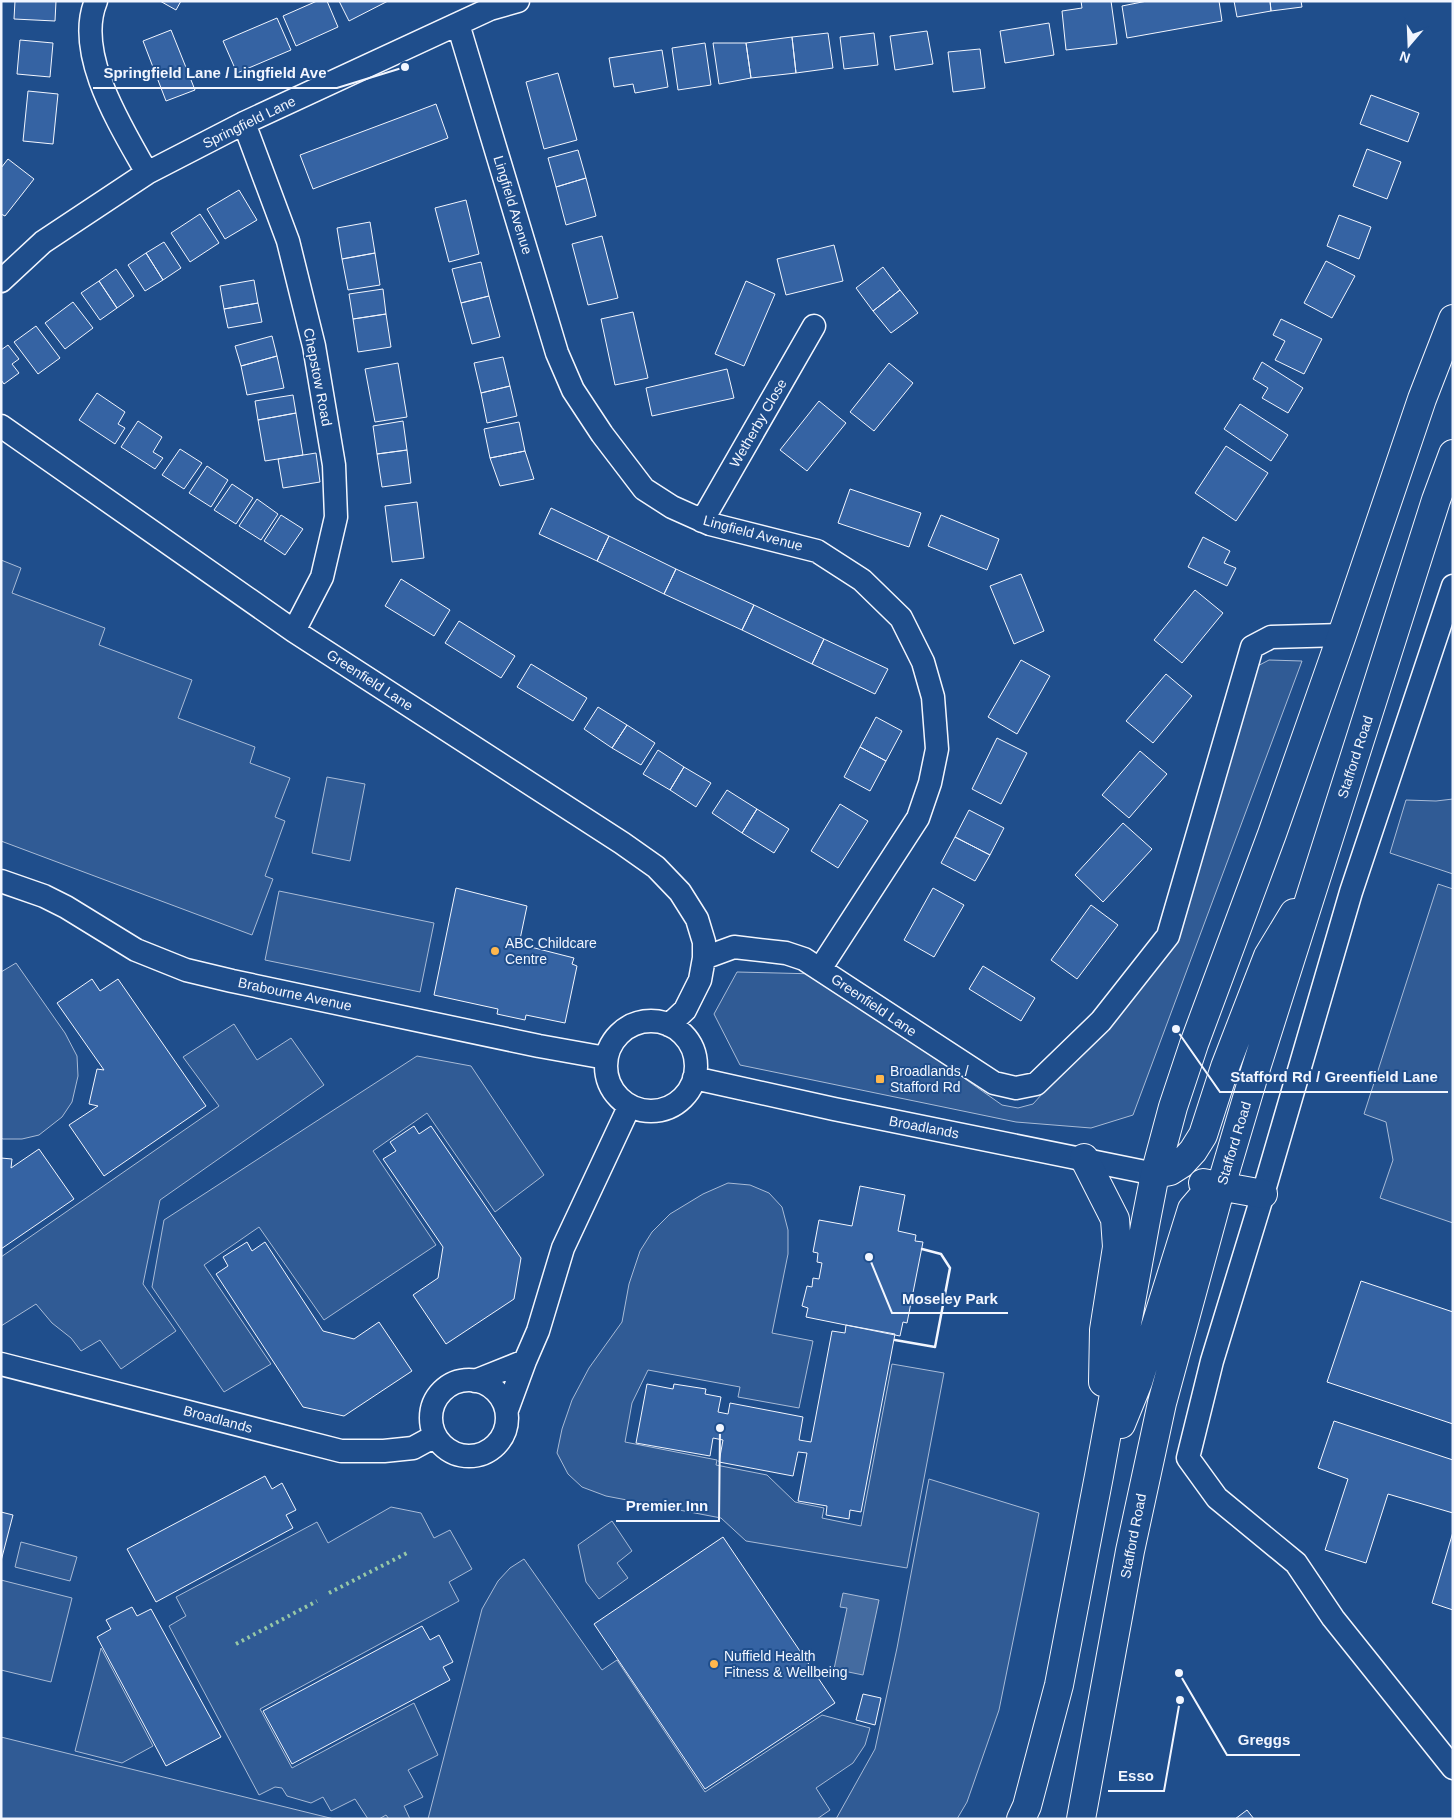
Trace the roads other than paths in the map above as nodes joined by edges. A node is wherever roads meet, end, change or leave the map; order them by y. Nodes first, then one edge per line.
1 (96, 1) edge
2 (518, 1) edge
3 (490, 5) edge
4 (458, 24) junction
5 (244, 123) junction
6 (147, 173) junction
7 (1, 280) edge
8 (1453, 319) edge
9 (814, 326) dead end
10 (1, 426) edge
11 (1453, 454) edge
12 (702, 520) junction
13 (1453, 586) edge
14 (294, 631) junction
15 (1342, 635) junction
16 (1317, 875) junction
17 (1, 881) edge
18 (704, 958) junction
19 (820, 969) junction
20 (669, 1025) junction
21 (606, 1058) junction
22 (694, 1078) junction
23 (629, 1107) junction
24 (1084, 1158) junction
25 (1155, 1174) junction
26 (1221, 1186) junction
27 (1263, 1194) junction
28 (525, 1361) junction
29 (1, 1364) edge
30 (475, 1381) junction
31 (507, 1410) junction
32 (435, 1436) junction
33 (1100, 1476) junction
34 (1453, 1768) edge
35 (1021, 1819) edge
36 (1081, 1819) edge

1 - 6 street
2 - 3 street, Springfield Lane
3 - 4 street, Springfield Lane
4 - 5 street, Springfield Lane
4 - 12 street, Lingfield Avenue
5 - 6 street, Springfield Lane
5 - 14 street, Chepstow Road
6 - 7 street, Springfield Lane
8 - 15 highway
9 - 12 street, Wetherby Close
10 - 14 street, Greenfield Lane
11 - 16 highway, Stafford Road
12 - 19 street, Lingfield Avenue
13 - 27 street
14 - 18 street, Greenfield Lane
15 - 19 street, Greenfield Lane
15 - 25 highway
16 - 25 highway
16 - 26 highway, Stafford Road
17 - 21 street, Brabourne Avenue
18 - 19 street, Greenfield Lane
18 - 20 street, Greenfield Lane
20 - 21 street
20 - 22 street
21 - 23 street
22 - 23 street
22 - 24 street, Broadlands
23 - 28 street
24 - 25 street, Broadlands
24 - 33 highway
25 - 26 highway
25 - 33 highway
26 - 27 highway
26 - 33 highway
26 - 36 highway, Stafford Road
27 - 34 street
28 - 30 street
28 - 31 street
29 - 32 street, Broadlands
30 - 31 street
30 - 32 street
31 - 32 street
33 - 35 highway

